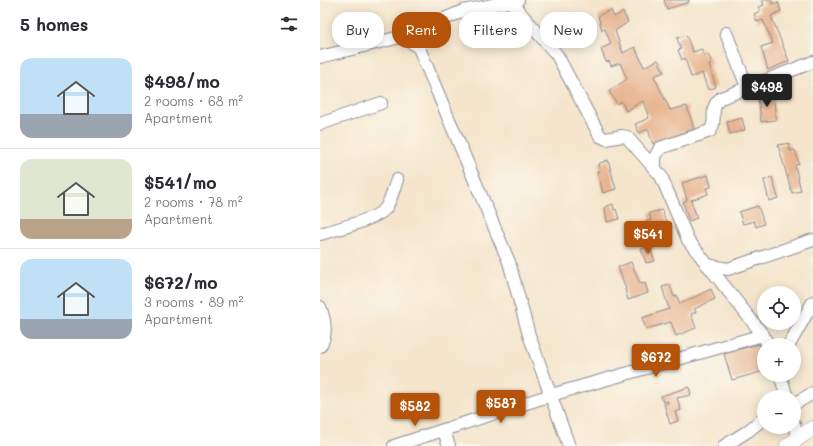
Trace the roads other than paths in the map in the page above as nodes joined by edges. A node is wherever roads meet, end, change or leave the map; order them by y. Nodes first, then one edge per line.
1 (514, 1) edge
2 (481, 3) edge
3 (451, 16) edge
4 (726, 33) dead end
5 (392, 39) edge
6 (419, 48) edge
7 (320, 57) edge
8 (813, 62) edge
9 (748, 87) junction
10 (382, 103) dead end
11 (320, 124) edge
12 (660, 148) junction
13 (643, 154) junction
14 (655, 170) junction
15 (397, 180) dead end
16 (320, 234) edge
17 (813, 240) edge
18 (707, 265) junction
19 (813, 302) edge
20 (320, 307) edge
21 (763, 338) edge
22 (793, 338) edge
23 (757, 342) edge
24 (320, 346) edge
25 (813, 393) edge
26 (551, 395) junction
27 (801, 400) edge
28 (757, 424) edge
29 (813, 428) edge
30 (444, 431) junction
31 (793, 442) edge
32 (394, 446) edge
33 (449, 446) edge
34 (569, 446) edge
35 (724, 446) edge

1 - 2 street
1 - 13 street
2 - 3 street
4 - 9 street
5 - 7 street
6 - 26 street
8 - 9 street
9 - 12 street
10 - 11 street
12 - 13 street
12 - 14 street
13 - 14 street
14 - 18 street
15 - 16 street
17 - 18 street
18 - 21 street
19 - 22 street
20 - 24 street
23 - 26 street
25 - 27 street
26 - 30 street
26 - 34 street
28 - 35 street
29 - 31 main road
30 - 32 street
30 - 33 street

